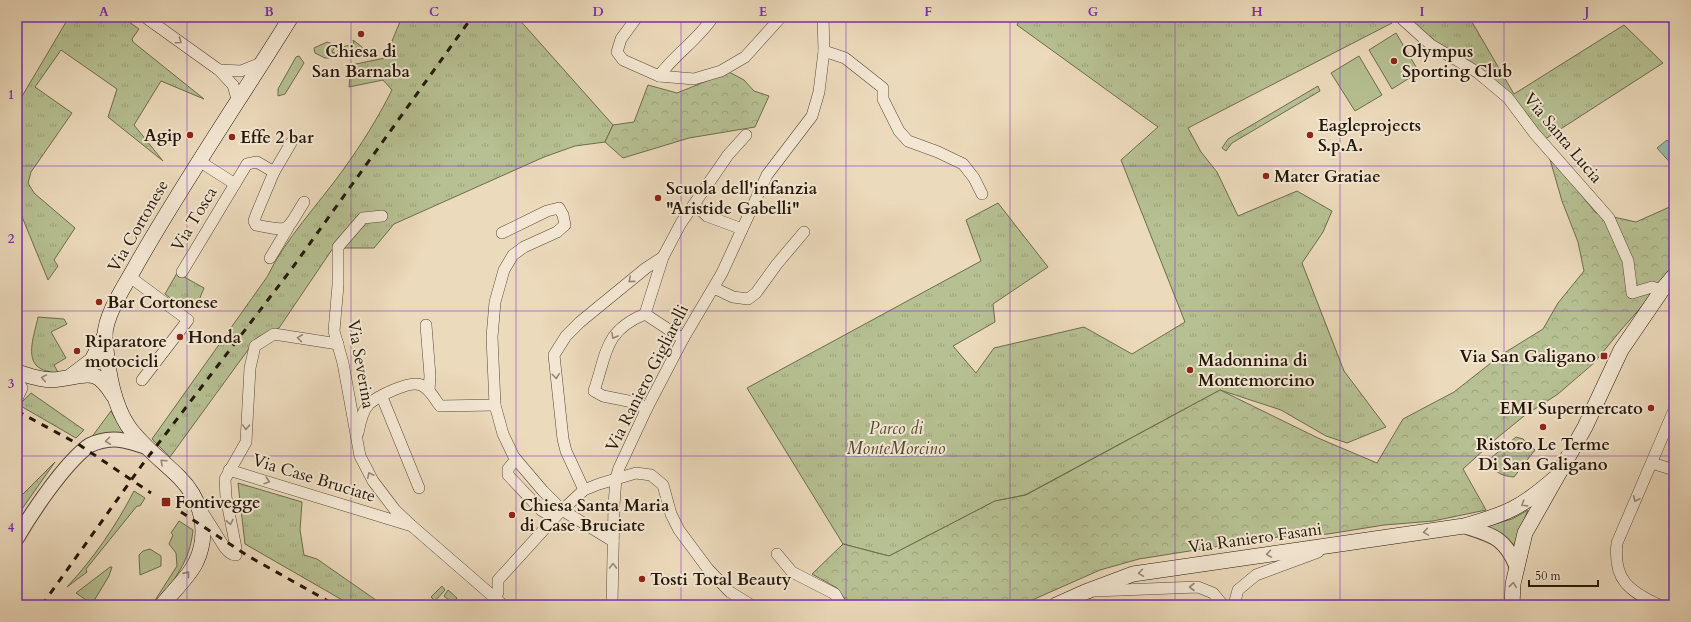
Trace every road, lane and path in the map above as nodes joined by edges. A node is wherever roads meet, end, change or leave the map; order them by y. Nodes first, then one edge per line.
1 (291, 17) edge
2 (637, 17) edge
3 (713, 17) edge
4 (781, 17) edge
5 (823, 17) edge
6 (1400, 17) edge
7 (147, 18) edge
8 (824, 51) junction
9 (261, 63) junction
10 (219, 70) junction
11 (659, 76) junction
12 (238, 99) junction
13 (746, 135) dead end
14 (291, 143) dead end
15 (199, 161) junction
16 (274, 172) junction
17 (235, 184) junction
18 (982, 194) dead end
19 (304, 202) dead end
20 (694, 205) junction
21 (382, 216) dead end
22 (288, 228) junction
23 (742, 229) junction
24 (804, 232) dead end
25 (502, 233) dead end
26 (663, 257) junction
27 (270, 258) dead end
28 (182, 272) dead end
29 (1674, 276) edge
30 (130, 277) junction
31 (714, 288) junction
32 (1662, 290) junction
33 (645, 314) junction
34 (426, 325) dead end
35 (105, 335) junction
36 (682, 339) junction
37 (338, 344) junction
38 (17, 372) edge
39 (71, 376) junction
40 (17, 380) edge
41 (142, 380) dead end
42 (428, 390) junction
43 (382, 397) junction
44 (17, 399) edge
45 (116, 399) junction
46 (495, 405) junction
47 (646, 408) junction
48 (1674, 410) edge
49 (357, 437) junction
50 (146, 448) junction
51 (516, 459) junction
52 (1652, 463) junction
53 (229, 470) junction
54 (1674, 470) edge
55 (616, 478) junction
56 (1554, 479) junction
57 (419, 488) dead end
58 (584, 490) junction
59 (201, 509) junction
60 (560, 511) junction
61 (412, 526) junction
62 (1464, 526) junction
63 (17, 538) edge
64 (613, 540) junction
65 (1336, 546) junction
66 (777, 554) dead end
67 (1516, 565) junction
68 (1085, 592) junction
69 (500, 602) edge
70 (162, 605) edge
71 (612, 605) edge
72 (751, 605) edge
73 (842, 605) edge
74 (1056, 605) edge
75 (1224, 605) edge
76 (1234, 605) edge
77 (1512, 605) edge
78 (1659, 605) edge

1 - 9 main road, Via Cortonese
2 - 11 street
3 - 11 street
4 - 11 street
5 - 8 street, Via Raniero Gigliarelli
6 - 32 street, Via Santa Lucia
7 -> 10 street
8 - 18 street
8 - 23 street, Via Raniero Gigliarelli
9 - 10 street
9 - 12 main road, Via Cortonese
10 - 12 street
12 - 15 main road, Via Cortonese
13 - 20 street
14 - 16 street
15 - 17 street, Via Tosca
15 - 30 main road, Via Cortonese
16 - 17 street, Via Tosca
16 - 22 street
17 - 28 street, Via Tosca
19 - 22 street
20 - 23 street
20 - 26 street
21 - 37 street, Via Severina
22 - 27 street
23 - 31 street, Via Raniero Gigliarelli
24 - 31 street
25 - 46 street
26 - 33 street
26 -> 58 street
29 - 32 main road
30 - 35 main road, Via Cortonese
30 - 41 street
31 - 36 street, Via Raniero Gigliarelli
32 - 56 main road
33 - 36 street
33 -> 47 street
34 - 42 street
35 - 39 main road
35 - 45 main road, Via Cortonese
36 - 47 street, Via Raniero Gigliarelli
37 - 49 street, Via Severina
37 -> 53 street
39 -> 38 main road
39 - 45 main road
40 - 44 street
42 - 43 street
42 - 46 street
43 - 49 street
43 - 57 street
45 - 50 main road, Via Cortonese
46 - 51 street
47 - 55 street, Via Raniero Gigliarelli
48 - 52 street
61 -> 49 street, Via Severina
59 -> 50 main road, Via Cortonese
50 -> 63 street
51 - 60 street
51 - 60 street
52 - 54 street
52 -> 78 street
53 -> 59 street, Via Case Bruciate
53 -> 61 street, Via Case Bruciate
55 - 58 street
55 - 64 street, Via Raniero Gigliarelli
55 - 72 street
56 -> 62 main road, Via Raniero Fasani
56 - 67 main road
58 - 60 street
70 -> 59 main road, Via Cortonese
60 - 64 street
60 - 69 street
61 - 69 street, Via Case Bruciate
62 -> 65 main road, Via Raniero Fasani
62 - 67 street, Via Raniero Fasani
71 -> 64 street, Via Raniero Gigliarelli
65 -> 68 main road, Via Raniero Fasani
65 - 76 street
66 - 73 street
77 -> 67 main road
68 - 74 main road, Via Raniero Fasani
75 -> 68 street

